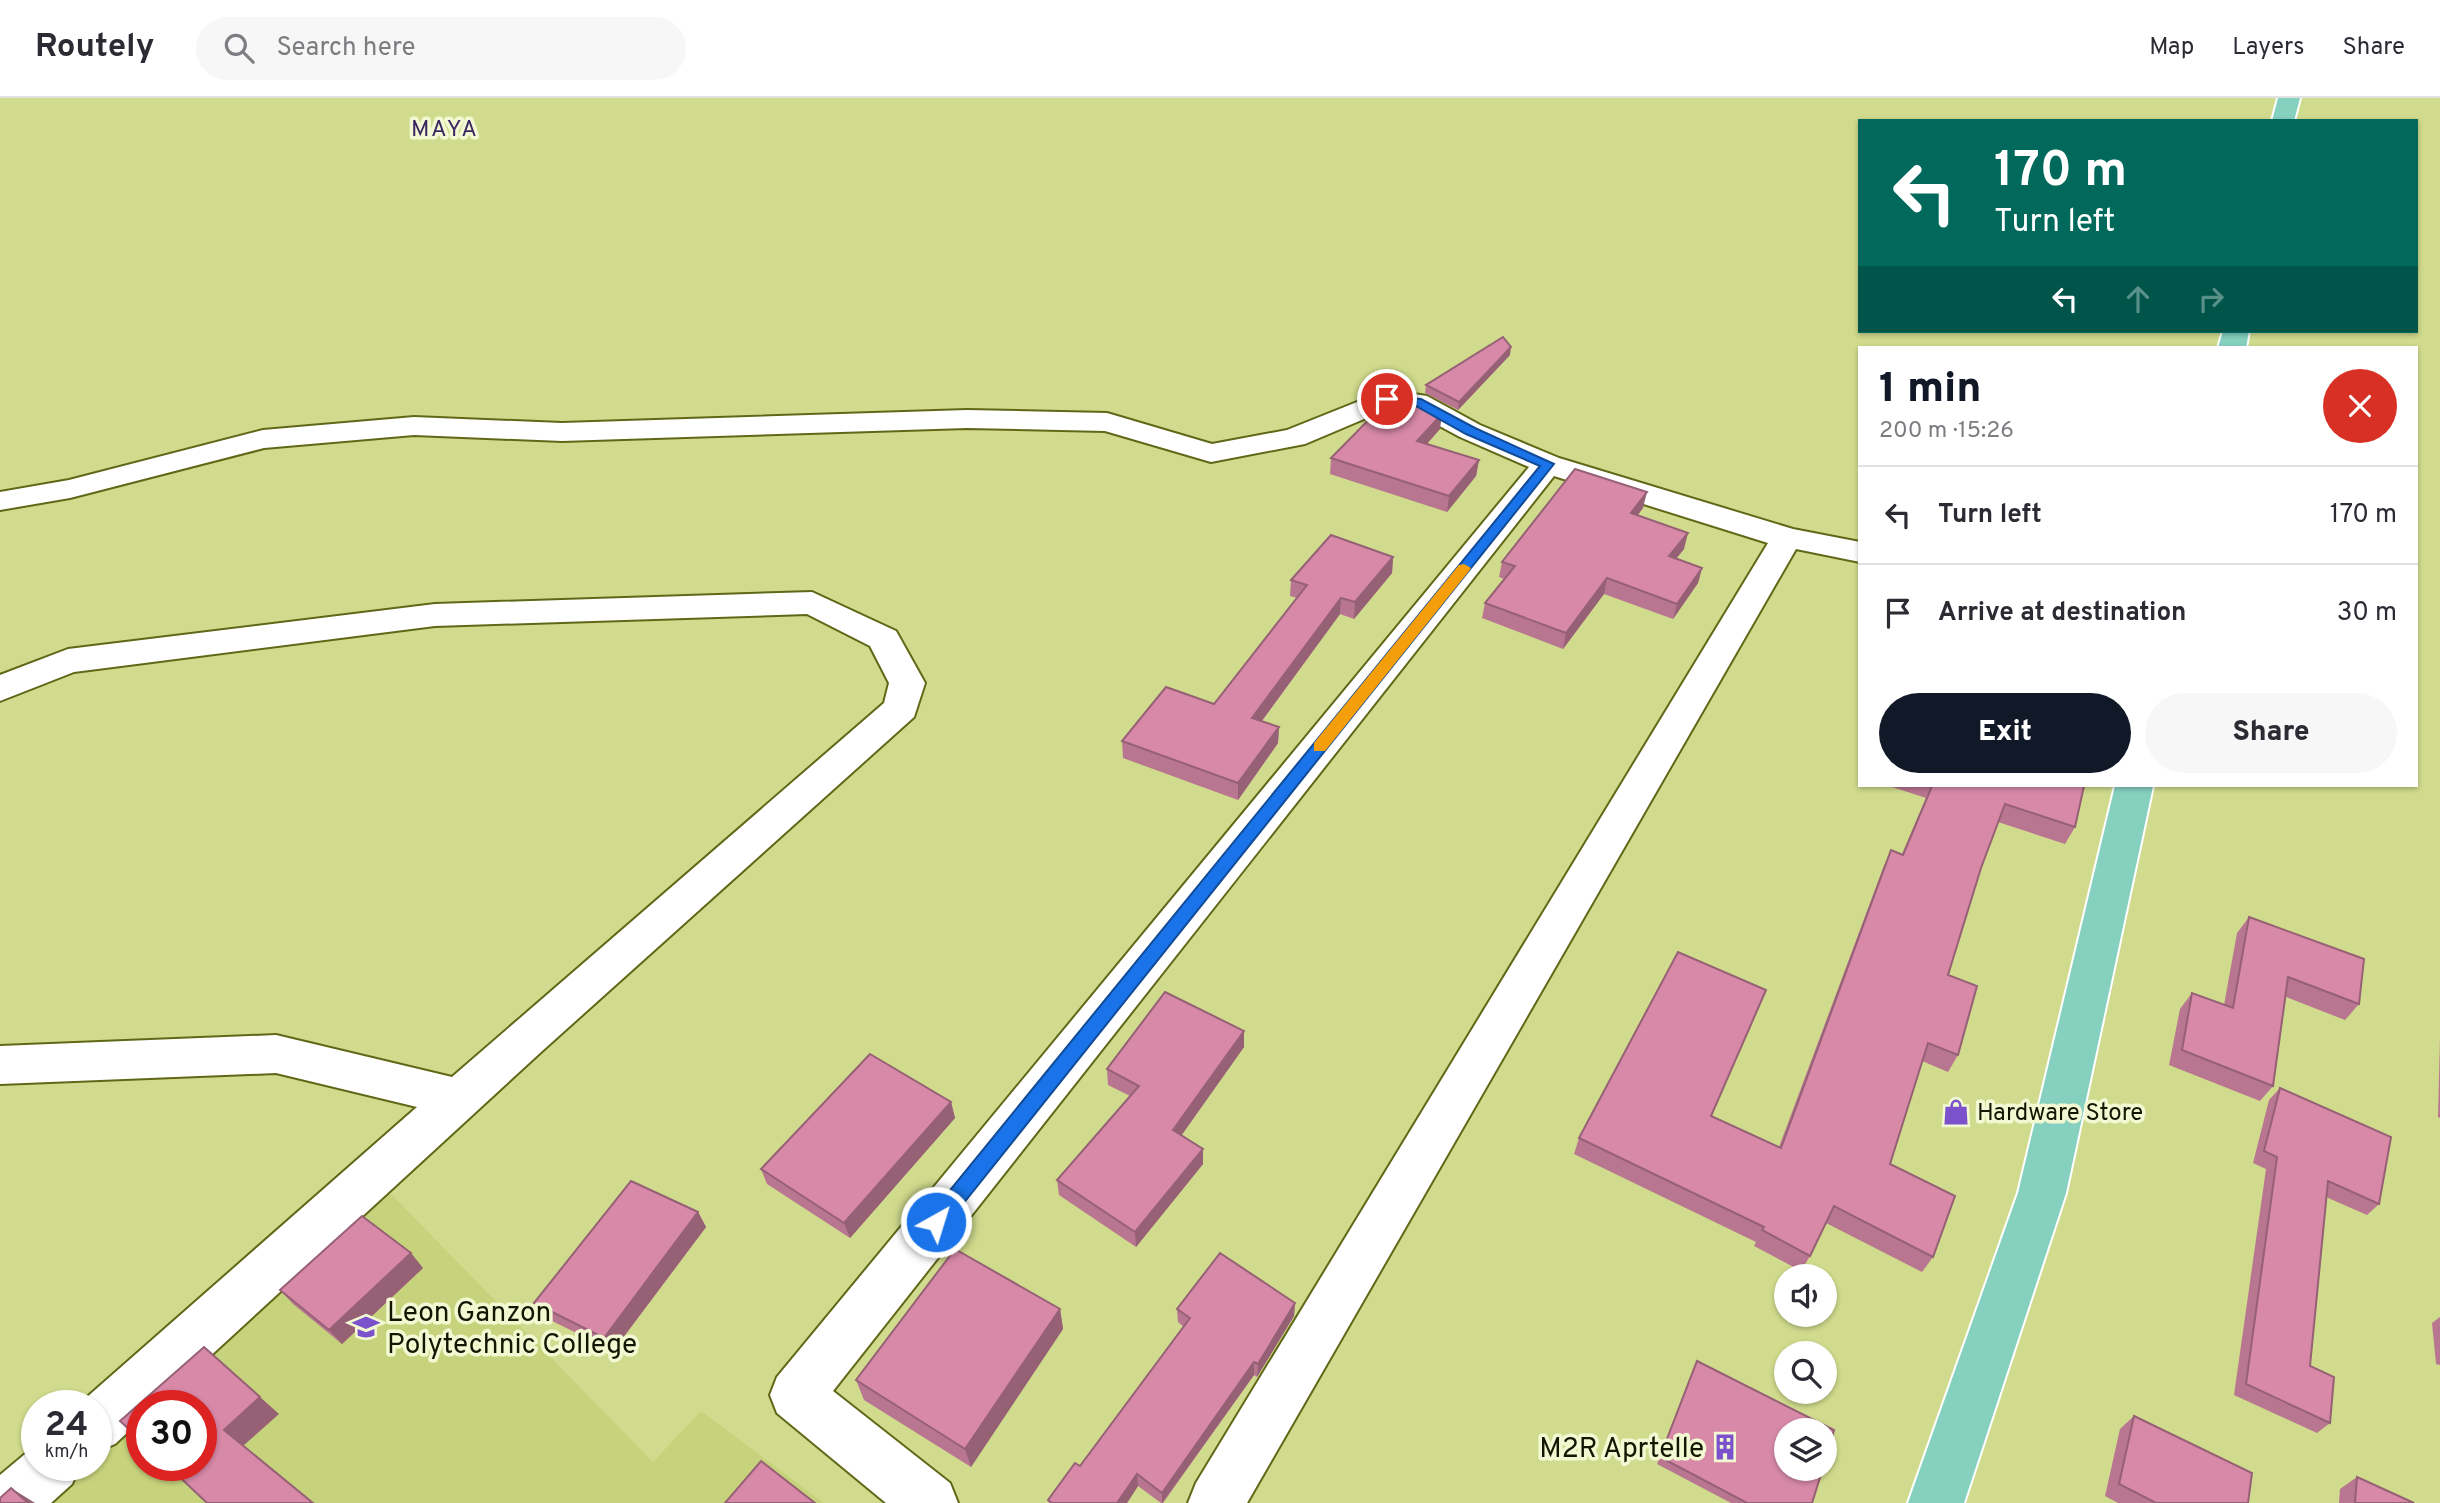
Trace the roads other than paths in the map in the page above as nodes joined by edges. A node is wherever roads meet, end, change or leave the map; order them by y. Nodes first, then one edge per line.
1 (2289, 98) edge
2 (2284, 119) edge
3 (1548, 464) junction
4 (0, 501) edge
5 (1787, 538) junction
6 (1858, 552) edge
7 (0, 689) edge
8 (2133, 787) edge
9 (0, 1065) edge
10 (460, 1098) junction
11 (112, 1412) edge
12 (35, 1481) edge
13 (10, 1503) edge
14 (930, 1503) edge
15 (1216, 1503) edge
16 (1936, 1503) edge

1 - 2 main road
3 - 4 street
3 - 5 street
3 - 14 street
5 - 6 street
5 - 15 street
7 - 10 street
8 - 16 main road
9 - 10 street
10 - 11 street
12 - 13 street

